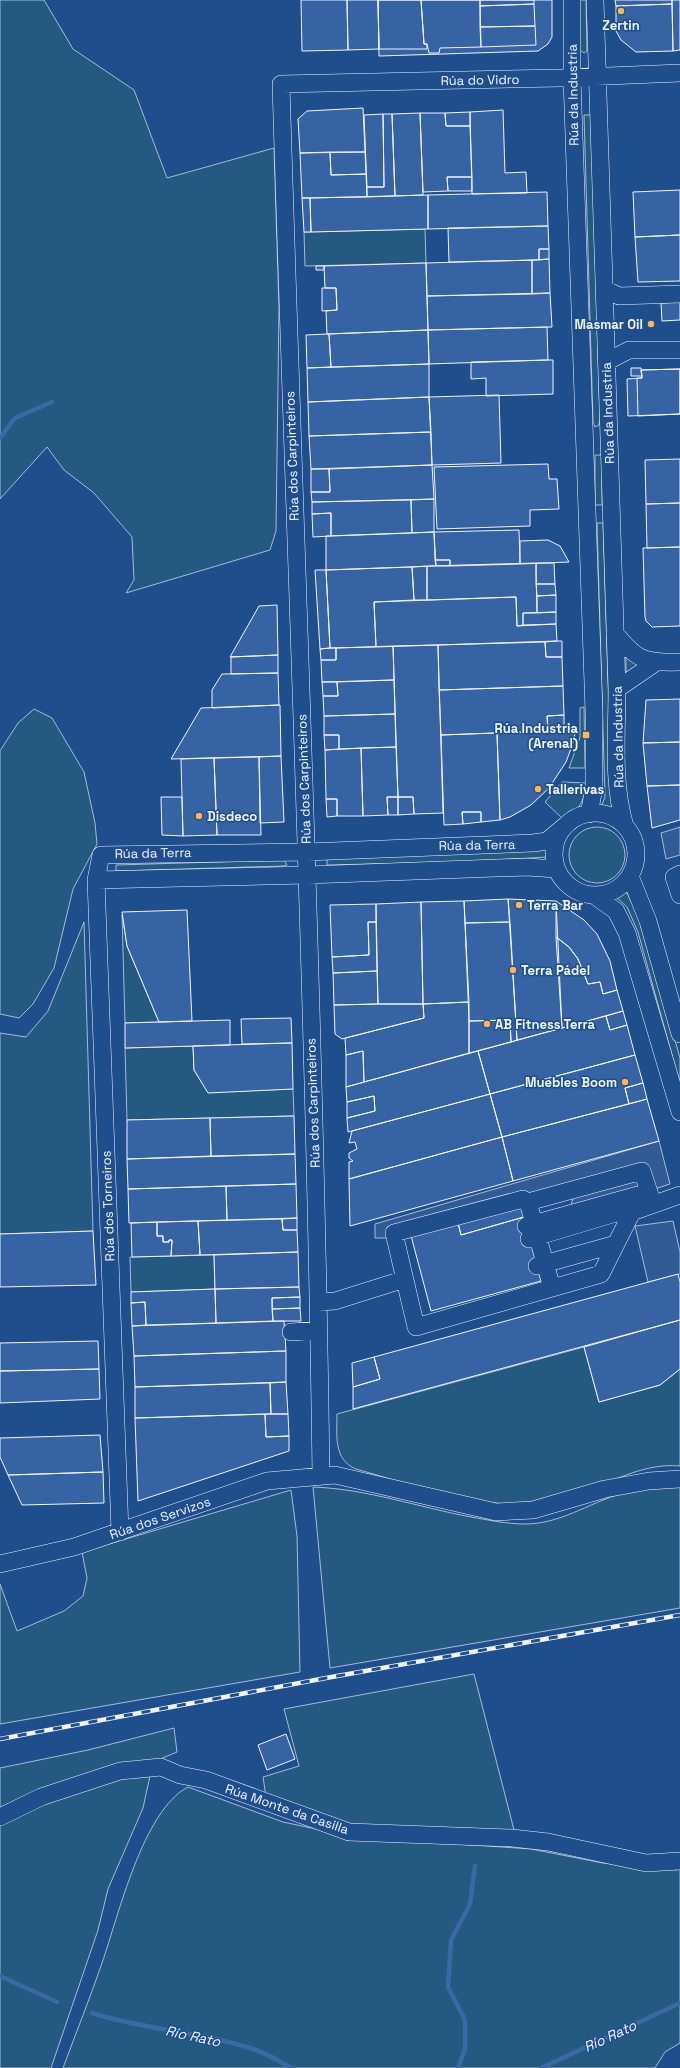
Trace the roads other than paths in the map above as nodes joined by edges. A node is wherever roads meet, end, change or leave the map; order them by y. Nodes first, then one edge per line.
1 (572, 0) edge
2 (595, 0) edge
3 (680, 73) edge
4 (597, 76) junction
5 (572, 78) junction
6 (281, 84) joint
7 (604, 289) junction
8 (680, 294) edge
9 (680, 350) edge
10 (606, 362) junction
11 (585, 437) junction
12 (608, 437) junction
13 (587, 513) junction
14 (611, 513) junction
15 (614, 633) junction
16 (680, 662) edge
17 (655, 663) junction
18 (617, 690) junction
19 (589, 814) junction
20 (566, 825) junction
21 (625, 826) junction
22 (306, 852) junction
23 (556, 869) junction
24 (680, 874) edge
25 (307, 875) junction
26 (630, 876) junction
27 (96, 880) junction
28 (680, 895) edge
29 (595, 896) junction
30 (680, 1034) edge
31 (680, 1112) edge
32 (680, 1195) edge
33 (651, 1198) junction
34 (528, 1202) junction
35 (630, 1215) junction
36 (533, 1237) junction
37 (613, 1250) junction
38 (544, 1274) junction
39 (405, 1279) junction
40 (318, 1302) junction
41 (319, 1330) junction
42 (291, 1332) dead end
43 (321, 1475) junction
44 (680, 1479) edge
45 (120, 1532) junction
46 (0, 1564) edge
47 (0, 1817) edge
48 (680, 1861) edge

1 - 5 street, Rúa da Industria
2 - 4 street, Rúa da Industria
3 - 4 street, Rúa do Vidro
4 - 5 street, Rúa do Vidro
4 - 7 street, Rúa da Industria
5 - 6 street, Rúa do Vidro
5 - 11 street, Rúa da Industria
6 - 22 street, Rúa dos Carpinteiros
7 - 8 street
7 - 10 street, Rúa da Industria
9 - 10 street
10 - 12 street, Rúa da Industria
11 - 12 street
11 - 13 street, Rúa da Industria
12 - 14 street, Rúa da Industria
13 - 14 street
13 - 19 street, Rúa da Industria
14 - 15 street, Rúa da Industria
15 - 17 street
15 - 18 street, Rúa da Industria
16 - 17 street
17 - 18 street
18 - 21 street, Rúa da Industria
19 - 20 street
19 - 21 street
20 - 22 street, Rúa da Terra
20 - 23 street
21 - 26 street
22 - 25 street, Rúa dos Carpinteiros
22 - 27 street, Rúa da Terra
23 - 25 street, Rúa da Terra
23 - 29 street
24 - 28 street
25 - 27 street, Rúa da Terra
25 - 40 street, Rúa dos Carpinteiros
26 - 29 street
26 - 30 street
27 - 45 street, Rúa dos Torneiros
29 - 31 street
32 - 33 street
33 - 34 street
33 - 35 street
33 - 36 street
34 - 36 street
34 - 39 street
35 - 36 street
35 - 37 street
36 - 38 street
37 - 38 street
37 - 38 street
38 - 39 street
39 - 40 street
40 - 41 street, Rúa dos Carpinteiros
41 - 42 street
41 - 43 street, Rúa dos Carpinteiros
43 - 44 street, Rúa dos Servizos
43 - 45 street, Rúa dos Servizos
45 - 46 street, Rúa dos Servizos
47 - 48 street, Rúa Monte da Casilla

